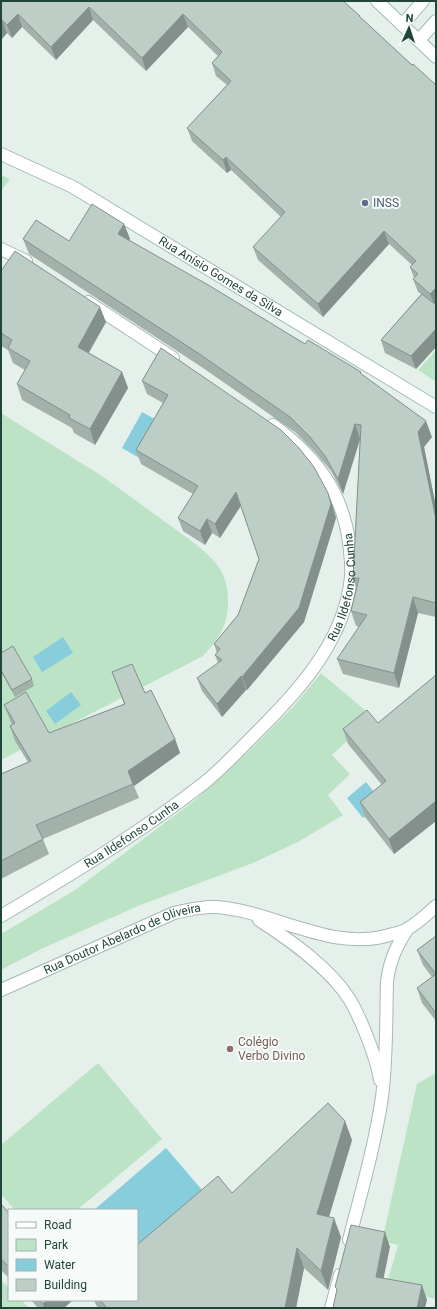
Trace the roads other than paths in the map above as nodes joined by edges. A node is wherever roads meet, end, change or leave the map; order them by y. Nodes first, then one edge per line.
1 (377, 1) edge
2 (423, 1) edge
3 (436, 21) edge
4 (402, 25) junction
5 (419, 40) junction
6 (436, 58) edge
7 (1, 154) edge
8 (1, 249) edge
9 (35, 267) edge
10 (81, 297) edge
11 (186, 366) edge
12 (436, 407) edge
13 (266, 420) edge
14 (436, 906) edge
15 (248, 913) junction
16 (1, 916) edge
17 (407, 930) junction
18 (1, 990) edge
19 (382, 1097) junction
20 (346, 1248) edge
21 (343, 1263) edge
22 (331, 1308) edge

1 - 4 street
2 - 4 street
3 - 5 street
4 - 5 street
5 - 6 street
7 - 12 street, Rua Anísio Gomes da Silva
8 - 9 street
10 - 11 street
13 - 16 street, Rua Ildefonso Cunha
14 - 17 street
15 - 17 street, Rua Doutor Abelardo de Oliveira
15 - 18 street, Rua Doutor Abelardo de Oliveira
15 - 19 street, Rua Doutor Abelardo de Oliveira
17 - 19 street, Rua Doutor Abelardo de Oliveira
19 - 20 street, Rua Doutor Abelardo de Oliveira
21 - 22 street

